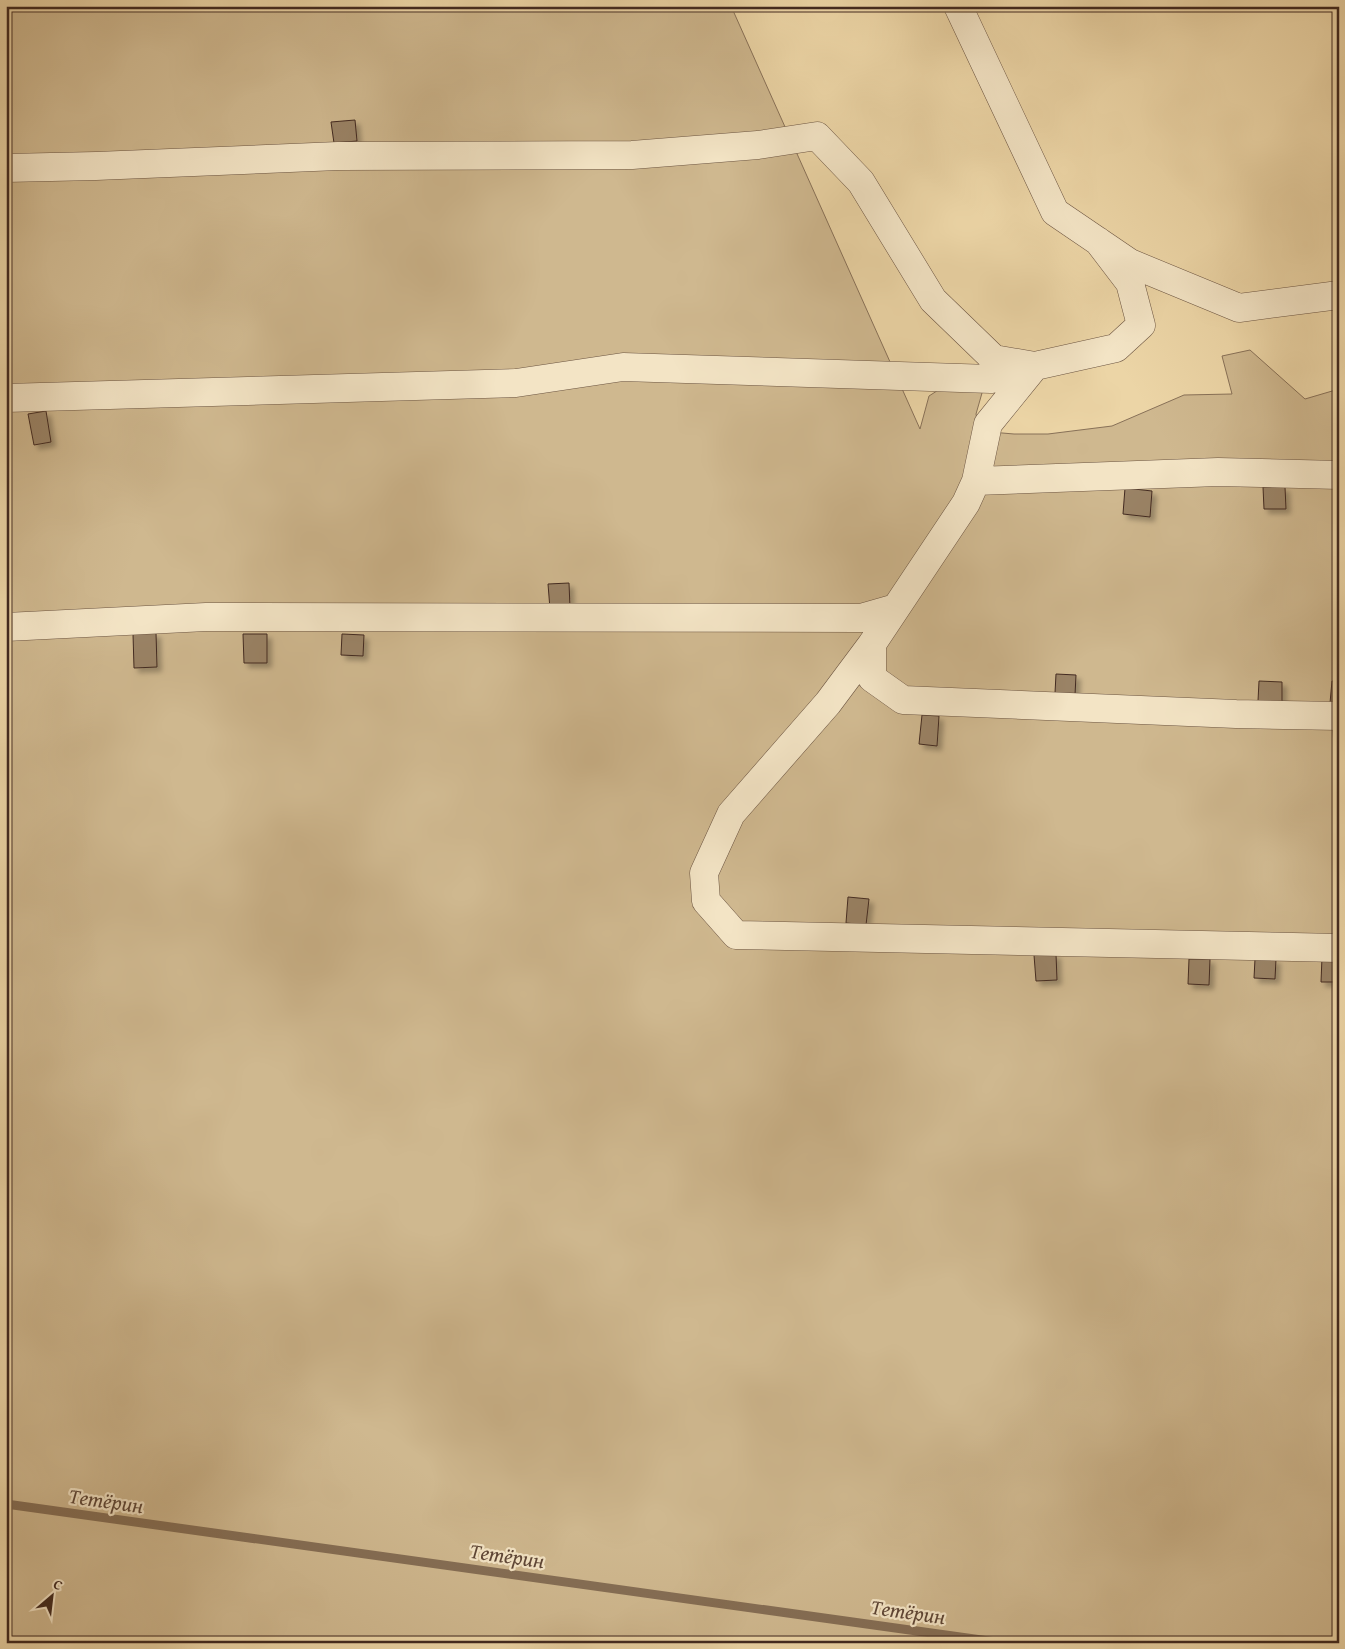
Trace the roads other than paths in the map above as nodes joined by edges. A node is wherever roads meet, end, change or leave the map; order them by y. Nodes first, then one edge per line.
1 (958, 6) edge
2 (6, 168) edge
3 (1098, 241) junction
4 (1339, 295) edge
5 (1035, 366) junction
6 (6, 398) edge
7 (1339, 476) edge
8 (976, 482) junction
9 (896, 608) junction
10 (6, 627) edge
11 (872, 644) junction
12 (1339, 716) edge
13 (1339, 948) edge

1 - 3 street
2 - 5 street
3 - 4 street
3 - 5 street
5 - 6 street
5 - 8 street
7 - 8 street
8 - 9 street
9 - 10 street
9 - 11 street
11 - 12 street
11 - 13 street

